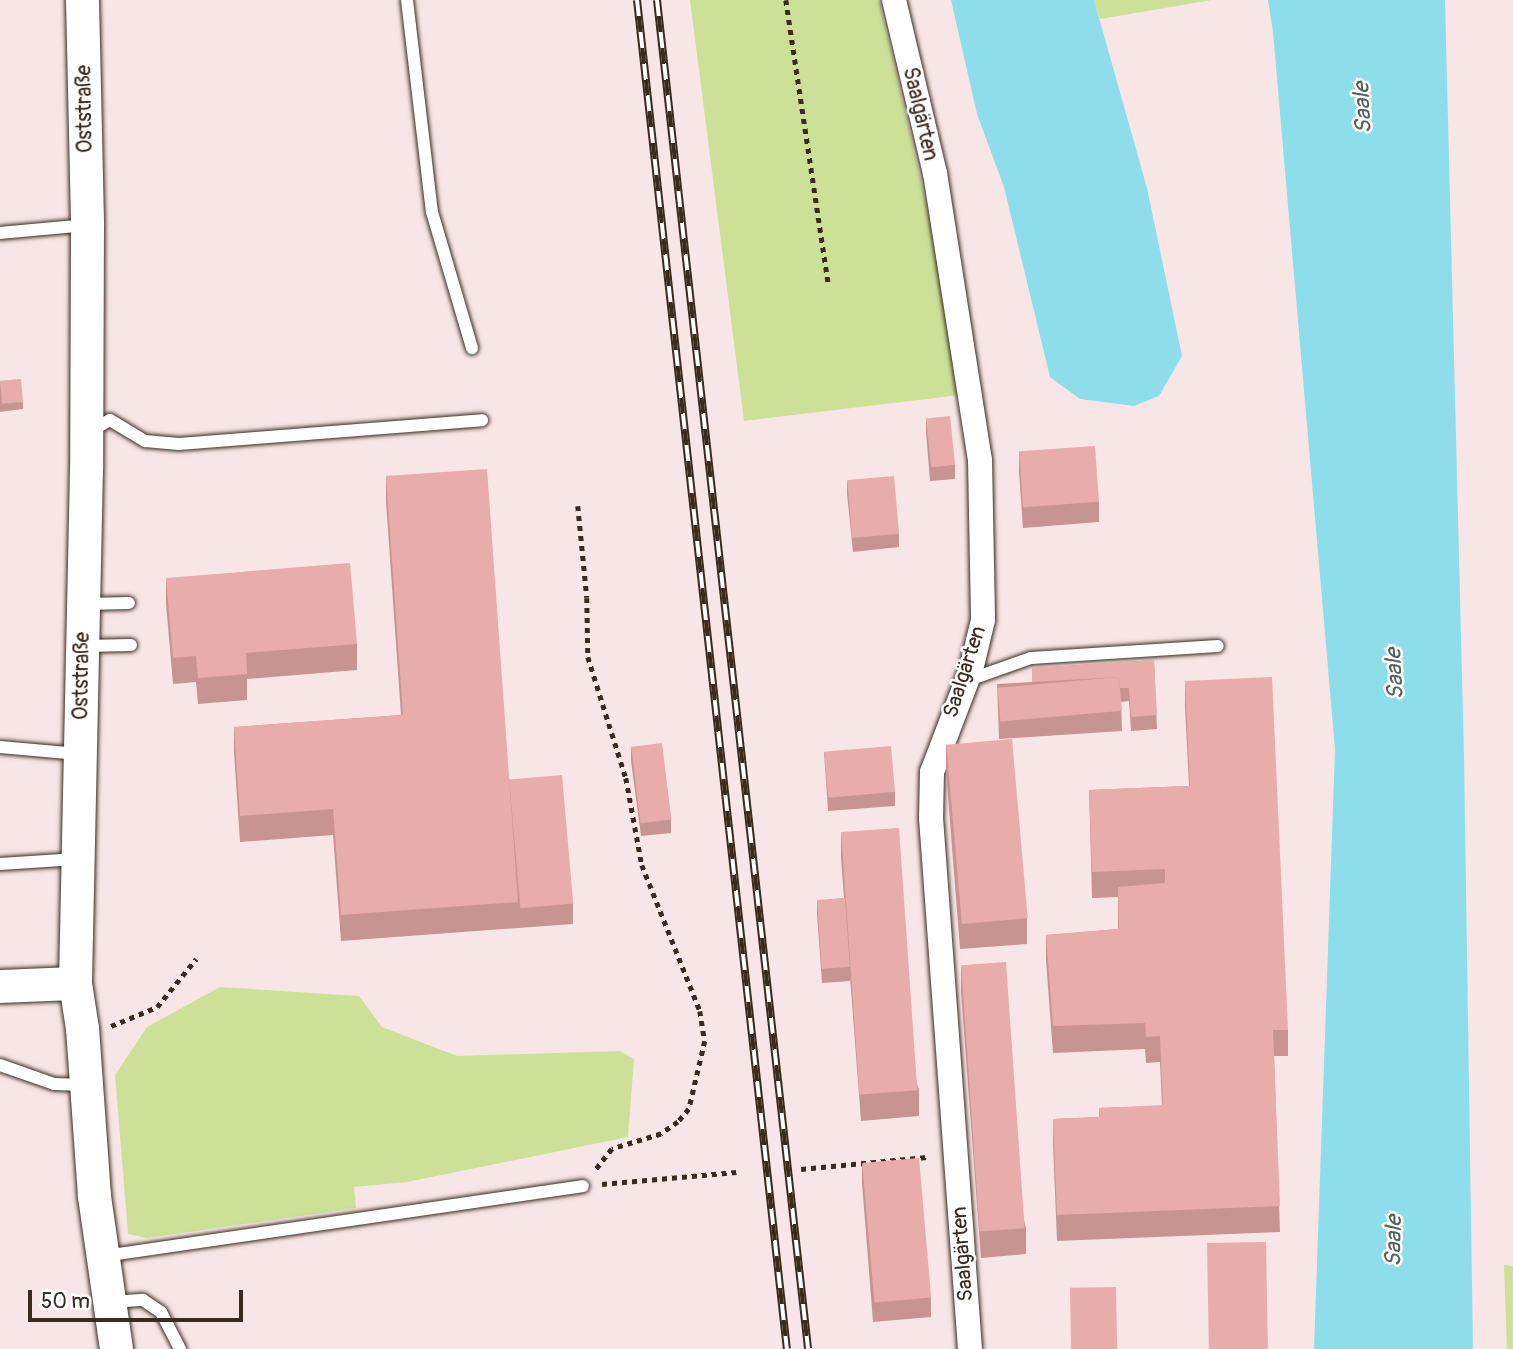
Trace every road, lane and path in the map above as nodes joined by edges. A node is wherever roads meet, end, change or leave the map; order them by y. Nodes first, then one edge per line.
1 (82, 0) edge
2 (407, 0) edge
3 (786, 0) edge
4 (894, 0) edge
5 (87, 225) junction
6 (0, 233) edge
7 (828, 282) dead end
8 (472, 348) dead end
9 (482, 420) dead end
10 (86, 434) junction
11 (578, 506) dead end
12 (129, 603) dead end
13 (83, 604) junction
14 (131, 645) dead end
15 (82, 646) junction
16 (1218, 646) dead end
17 (966, 681) junction
18 (0, 747) edge
19 (79, 754) junction
20 (78, 859) junction
21 (0, 864) edge
22 (196, 959) dead end
23 (75, 983) junction
24 (0, 986) edge
25 (82, 1028) junction
26 (0, 1065) edge
27 (86, 1085) junction
28 (955, 1154) junction
29 (801, 1169) dead end
30 (736, 1172) dead end
31 (583, 1186) junction
32 (103, 1256) junction
33 (108, 1302) junction
34 (116, 1349) edge
35 (180, 1349) edge
36 (970, 1349) edge

1 - 5 street, Oststraße
2 - 8 lane
3 - 7 path
4 - 17 street, Saalgärten
5 - 6 lane
5 - 10 street, Oststraße
9 - 10 lane
10 - 13 street, Oststraße
11 - 31 path
12 - 13 lane
13 - 15 street, Oststraße
14 - 15 lane
15 - 19 street, Oststraße
16 - 17 lane
17 - 28 street, Saalgärten
18 - 19 lane
19 - 20 street, Oststraße
20 - 21 lane
20 - 23 street, Oststraße
22 - 25 path
23 - 24 street
23 - 25 street, Oststraße
25 - 27 street, Oststraße
26 - 27 lane
27 - 32 street, Oststraße
28 - 29 path
28 - 36 street, Saalgärten
30 - 31 path
31 - 32 lane
32 - 33 street, Oststraße
33 - 34 street, Oststraße
33 - 35 lane

